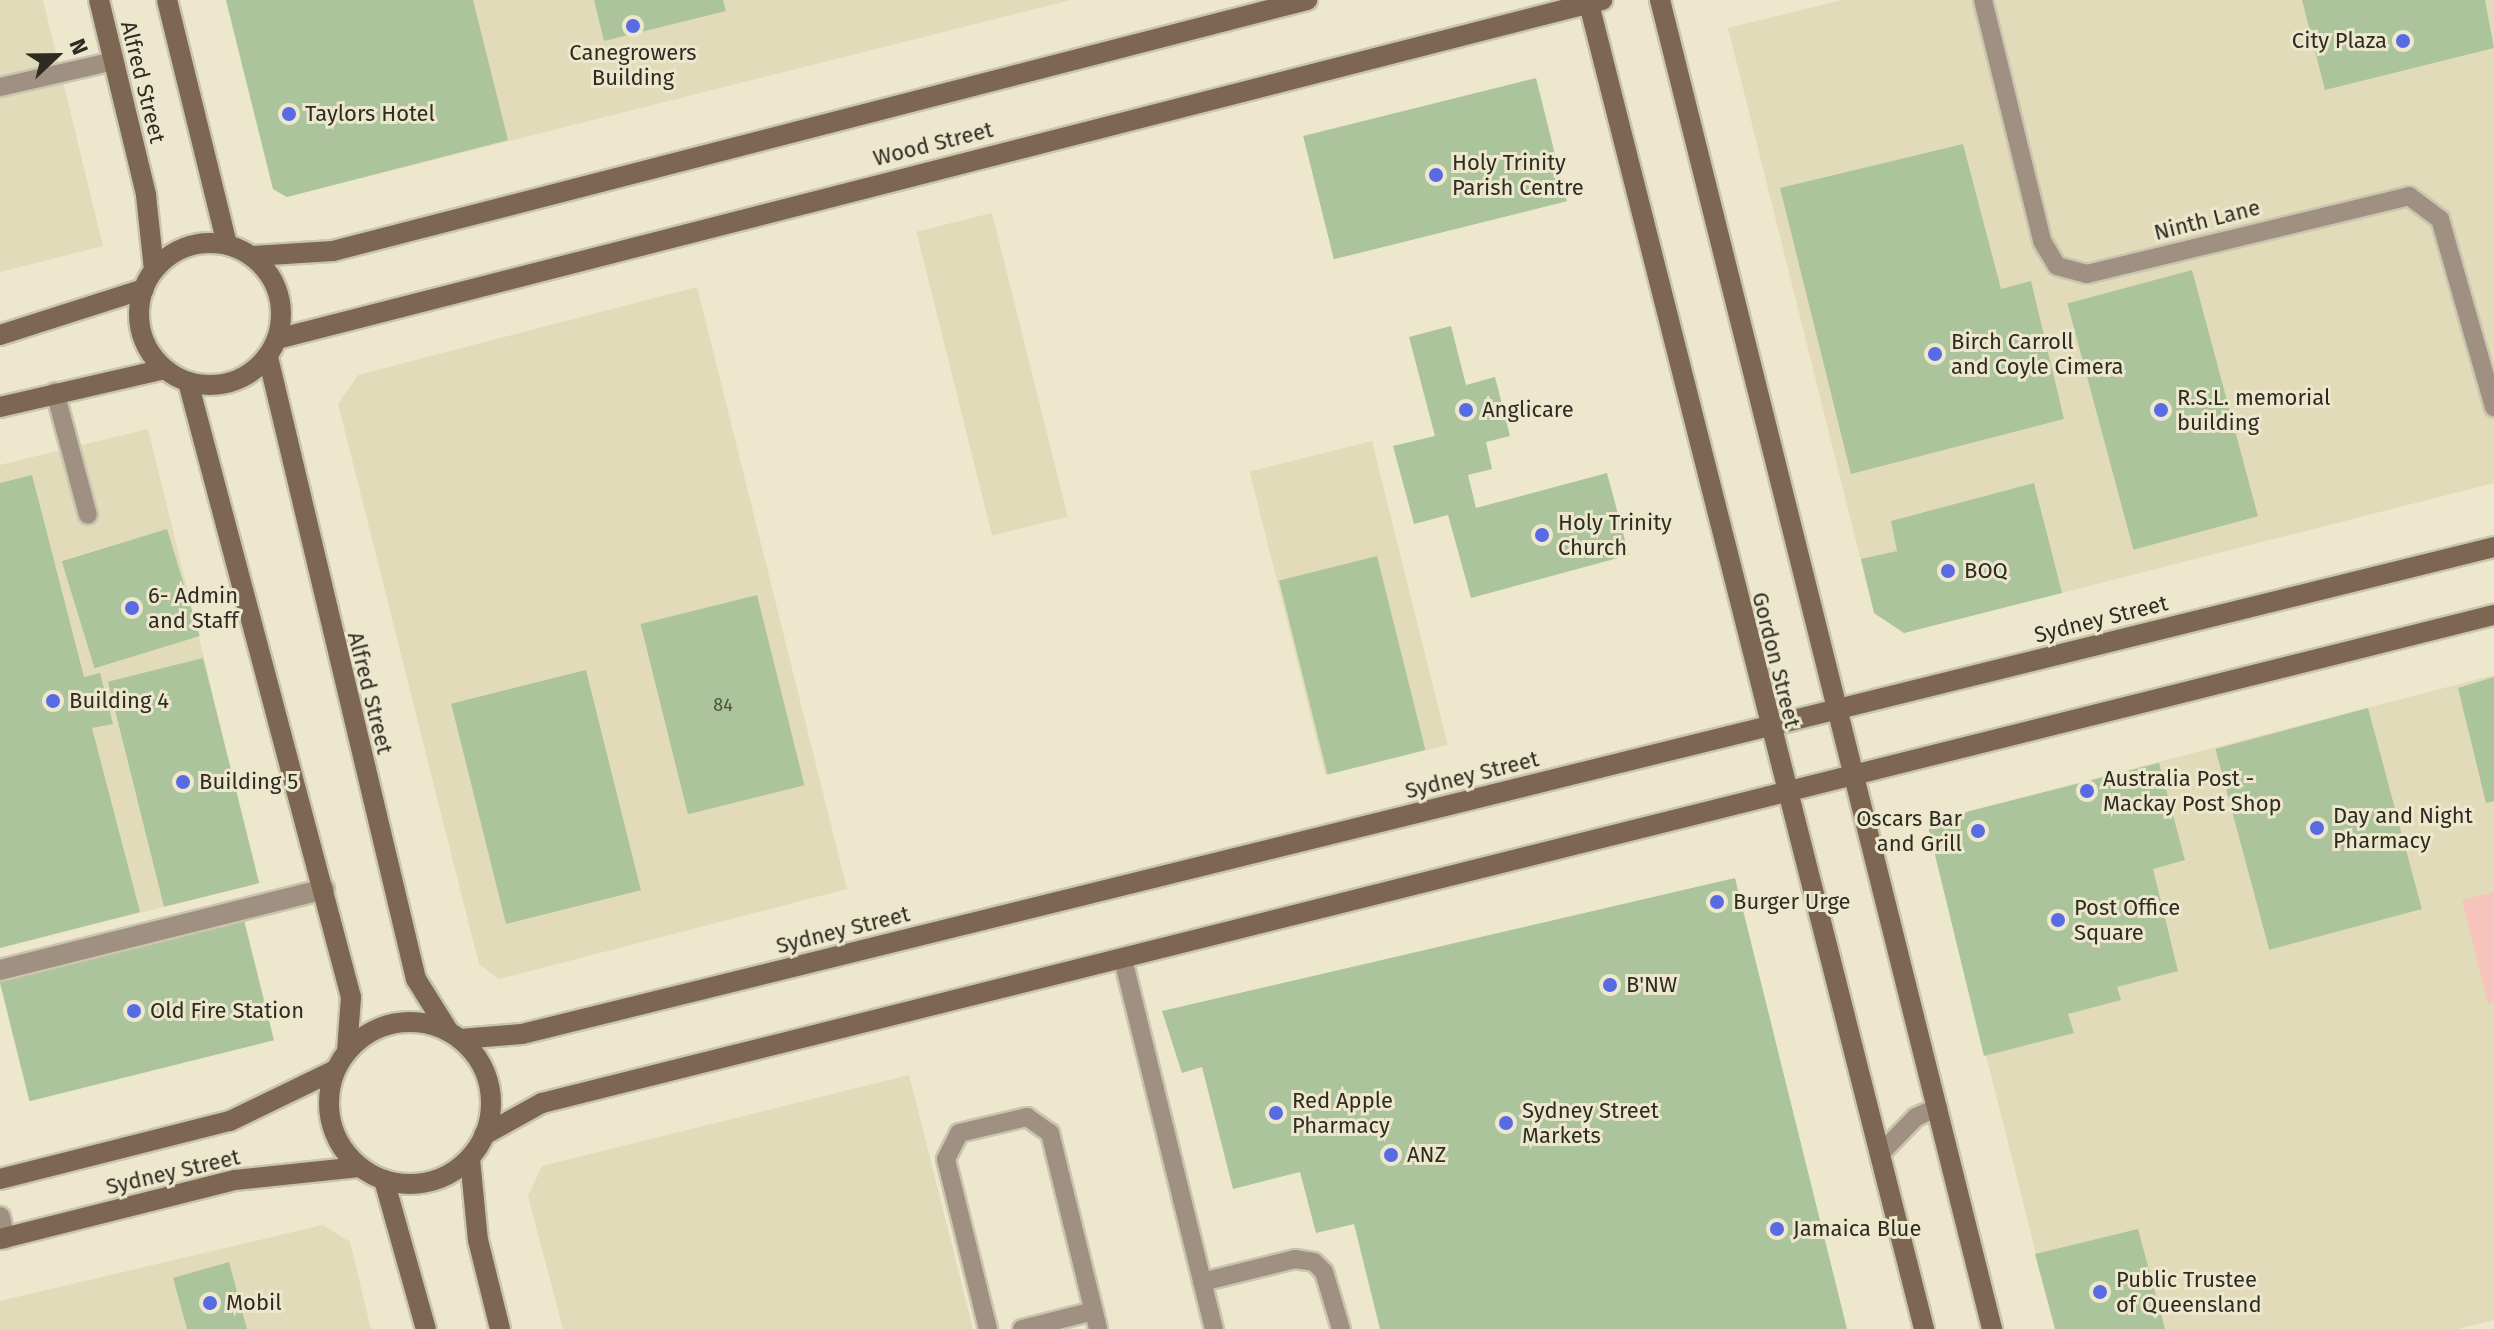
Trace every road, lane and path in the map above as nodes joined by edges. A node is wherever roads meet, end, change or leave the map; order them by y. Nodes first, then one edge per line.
1 (99, 0) edge
2 (167, 0) edge
3 (1307, 0) edge
4 (1660, 0) edge
5 (1983, 0) edge
6 (1593, 1) edge
7 (114, 61) junction
8 (0, 87) edge
9 (227, 244) junction
10 (253, 256) junction
11 (154, 270) junction
12 (144, 289) junction
13 (0, 335) edge
14 (273, 348) junction
15 (164, 369) junction
16 (188, 382) junction
17 (55, 392) junction
18 (0, 407) edge
19 (2494, 407) edge
20 (88, 515) dead end
21 (2494, 547) edge
22 (2494, 615) edge
23 (1840, 709) junction
24 (1768, 726) junction
25 (1858, 778) junction
26 (1785, 796) junction
27 (324, 889) junction
28 (1123, 959) junction
29 (0, 970) edge
30 (454, 1035) junction
31 (347, 1052) junction
32 (335, 1070) junction
33 (1938, 1107) junction
34 (484, 1135) junction
35 (1879, 1155) junction
36 (470, 1159) junction
37 (359, 1167) junction
38 (0, 1179) edge
39 (384, 1180) junction
40 (0, 1217) edge
41 (3, 1238) edge
42 (1202, 1282) junction
43 (1096, 1320) edge
44 (426, 1329) edge
45 (500, 1329) edge
46 (988, 1329) edge
47 (1022, 1329) edge
48 (1214, 1329) edge
49 (1341, 1329) edge
50 (1924, 1329) edge
51 (1992, 1329) edge

1 - 7 main road, Alfred Street
2 - 9 main road, Alfred Street
3 - 10 main road, Wood Street
4 - 23 main road
5 - 19 lane, Ninth Lane
6 - 14 main road, Wood Street
6 - 24 main road, Gordon Street
7 - 8 lane
7 - 11 main road, Alfred Street
9 - 10 main road
9 - 11 main road
10 - 14 main road
11 - 12 main road
12 - 13 main road
12 - 15 main road
14 - 16 main road
14 - 30 main road, Alfred Street
15 - 16 main road
15 - 17 main road
16 - 27 main road
17 - 18 main road
17 - 20 lane
21 - 23 main road, Sydney Street
22 - 25 main road
23 - 24 main road, Sydney Street
23 - 25 main road
24 - 26 main road, Gordon Street
24 - 30 main road, Sydney Street
25 - 26 main road
25 - 33 main road
26 - 28 main road
26 - 35 main road, Gordon Street
27 - 29 street
27 - 31 main road
28 - 34 main road
28 - 42 lane
30 - 31 main road
30 - 34 main road
31 - 32 main road
32 - 37 main road
32 - 38 main road, Sydney Street
33 - 35 lane
33 - 51 main road
34 - 36 main road
35 - 50 main road, Gordon Street
36 - 39 main road
36 - 45 main road
37 - 39 main road
37 - 41 main road, Sydney Street
39 - 44 main road
40 - 41 street
42 - 48 lane
42 - 49 lane
43 - 46 lane
43 - 47 lane

